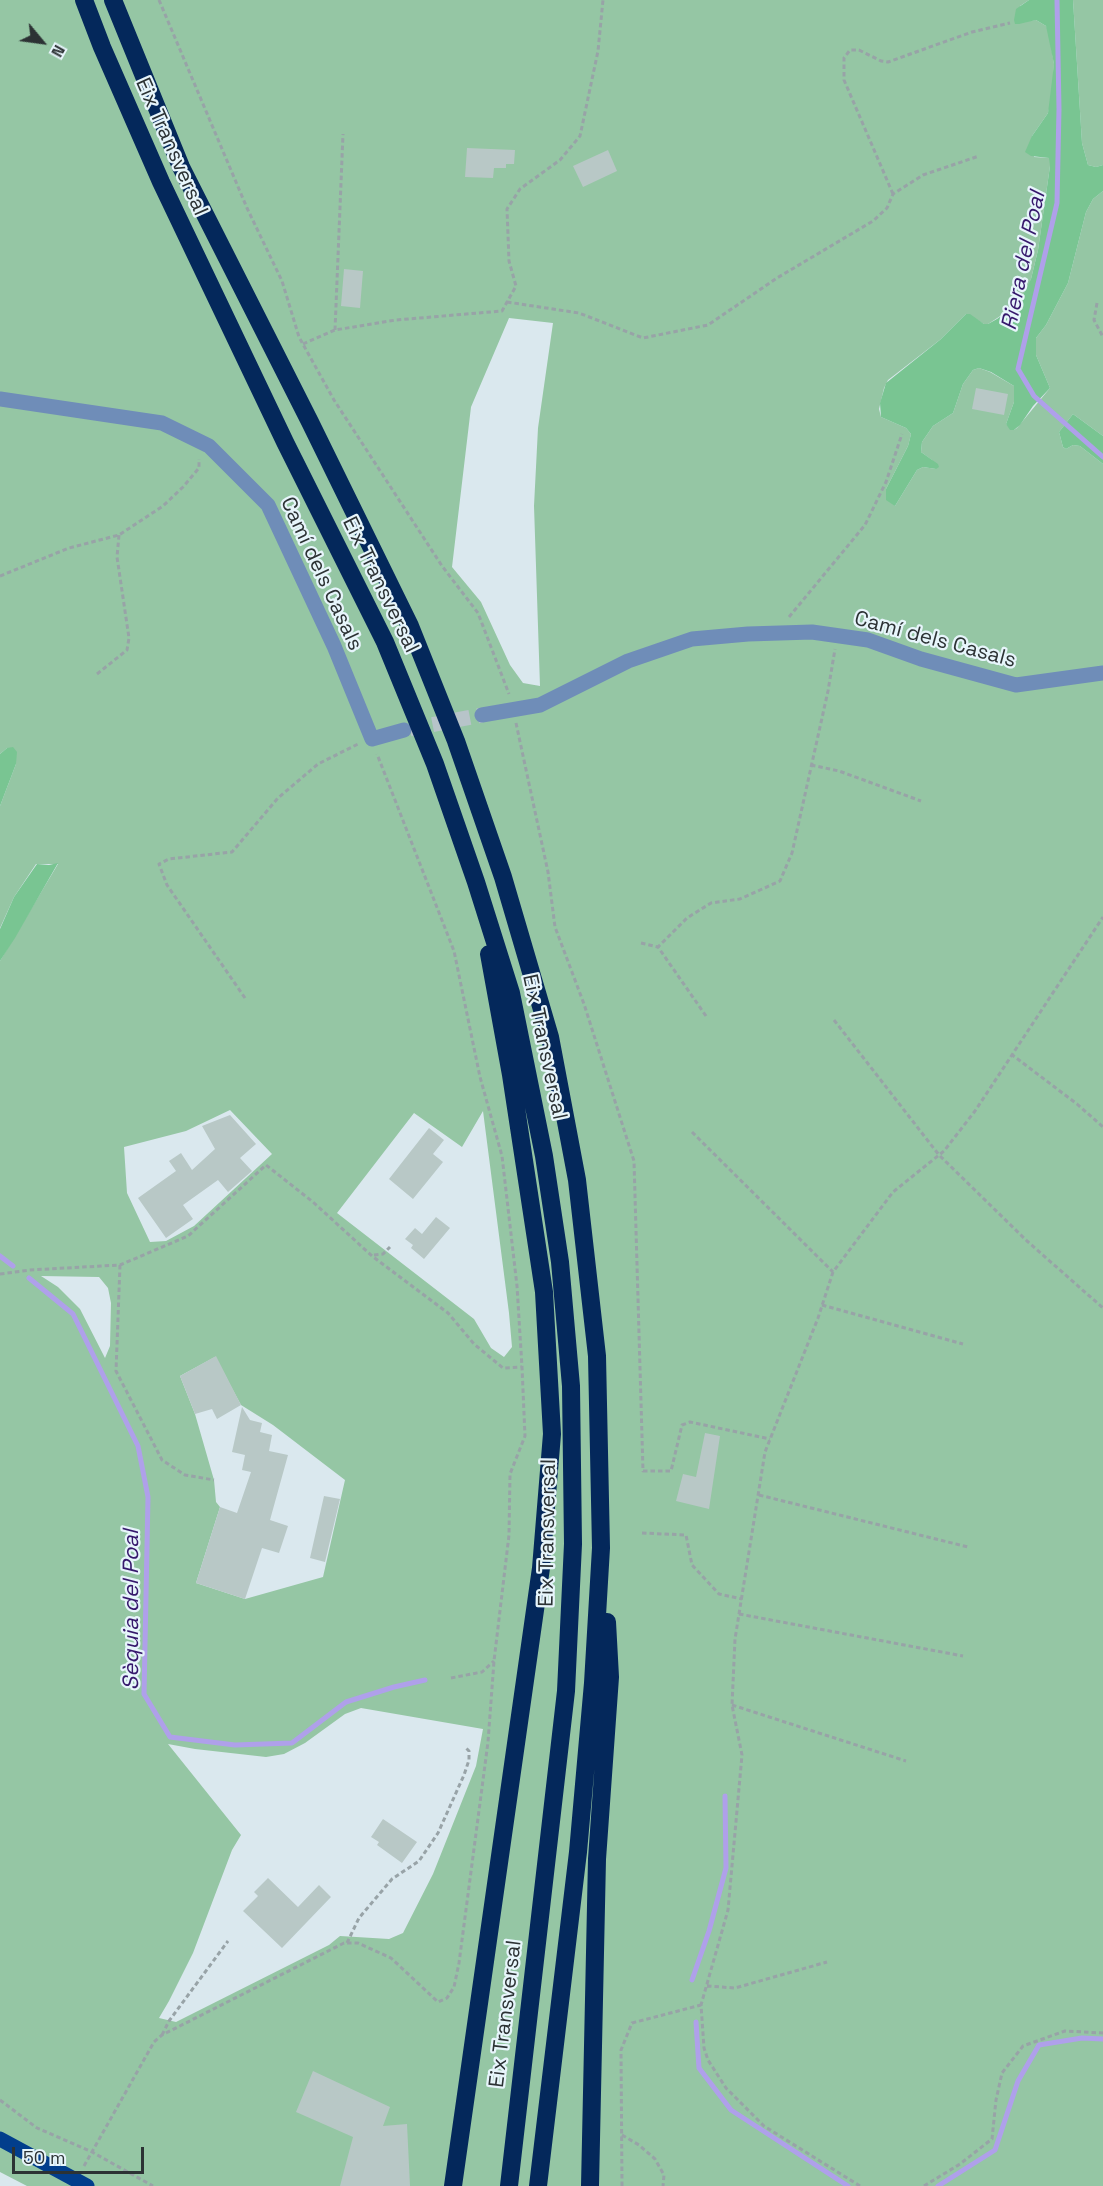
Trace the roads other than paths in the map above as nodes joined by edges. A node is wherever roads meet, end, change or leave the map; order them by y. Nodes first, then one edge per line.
1 (84, 0) edge
2 (113, 0) edge
3 (0, 399) edge
4 (1103, 673) edge
5 (482, 715) tunnel mouth
6 (404, 730) tunnel mouth
7 (476, 882) junction
8 (601, 1548) junction
9 (0, 2139) edge
10 (87, 2186) edge
11 (453, 2186) edge
12 (509, 2186) edge
13 (538, 2186) edge
14 (590, 2186) edge

1 - 7 highway, Eix Transversal
2 - 8 highway, Eix Transversal
3 - 6 street, Camí dels Casals
4 - 5 street, Camí dels Casals
7 - 11 highway
7 - 12 highway, Eix Transversal
8 - 13 highway, Eix Transversal
8 - 14 highway
9 - 10 main road

